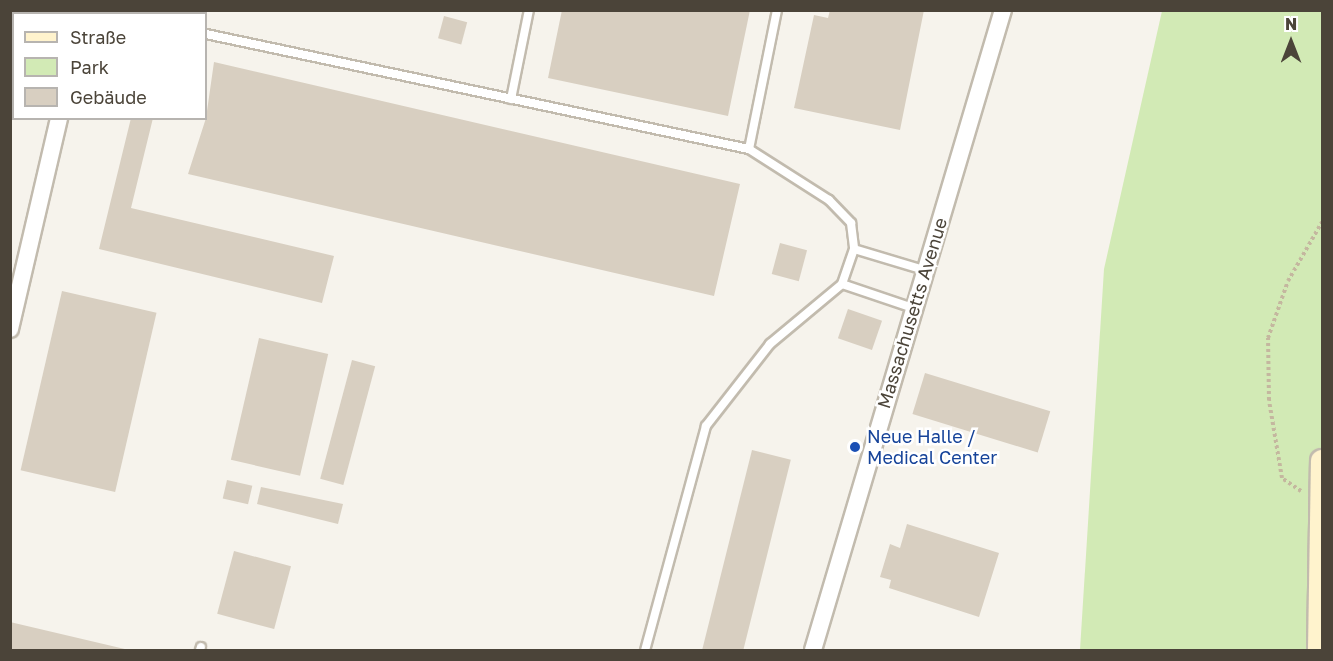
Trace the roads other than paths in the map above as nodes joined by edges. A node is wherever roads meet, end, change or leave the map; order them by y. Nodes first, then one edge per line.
1 (530, 10) edge
2 (777, 10) edge
3 (1003, 10) edge
4 (207, 34) edge
5 (511, 99) junction
6 (59, 120) edge
7 (749, 149) junction
8 (854, 249) junction
9 (924, 270) junction
10 (842, 284) junction
11 (913, 308) junction
12 (10, 329) edge
13 (1323, 461) edge
14 (645, 651) edge
15 (813, 651) edge
16 (1318, 651) edge

1 - 5 lane
2 - 7 lane
3 - 9 street, Massachusetts Avenue
4 - 5 lane
5 - 7 lane
6 - 12 street
7 - 8 lane
8 - 9 lane
8 - 10 lane
9 - 11 street, Massachusetts Avenue
10 - 11 lane
10 - 14 lane
11 - 15 street, Massachusetts Avenue
13 - 16 main road

